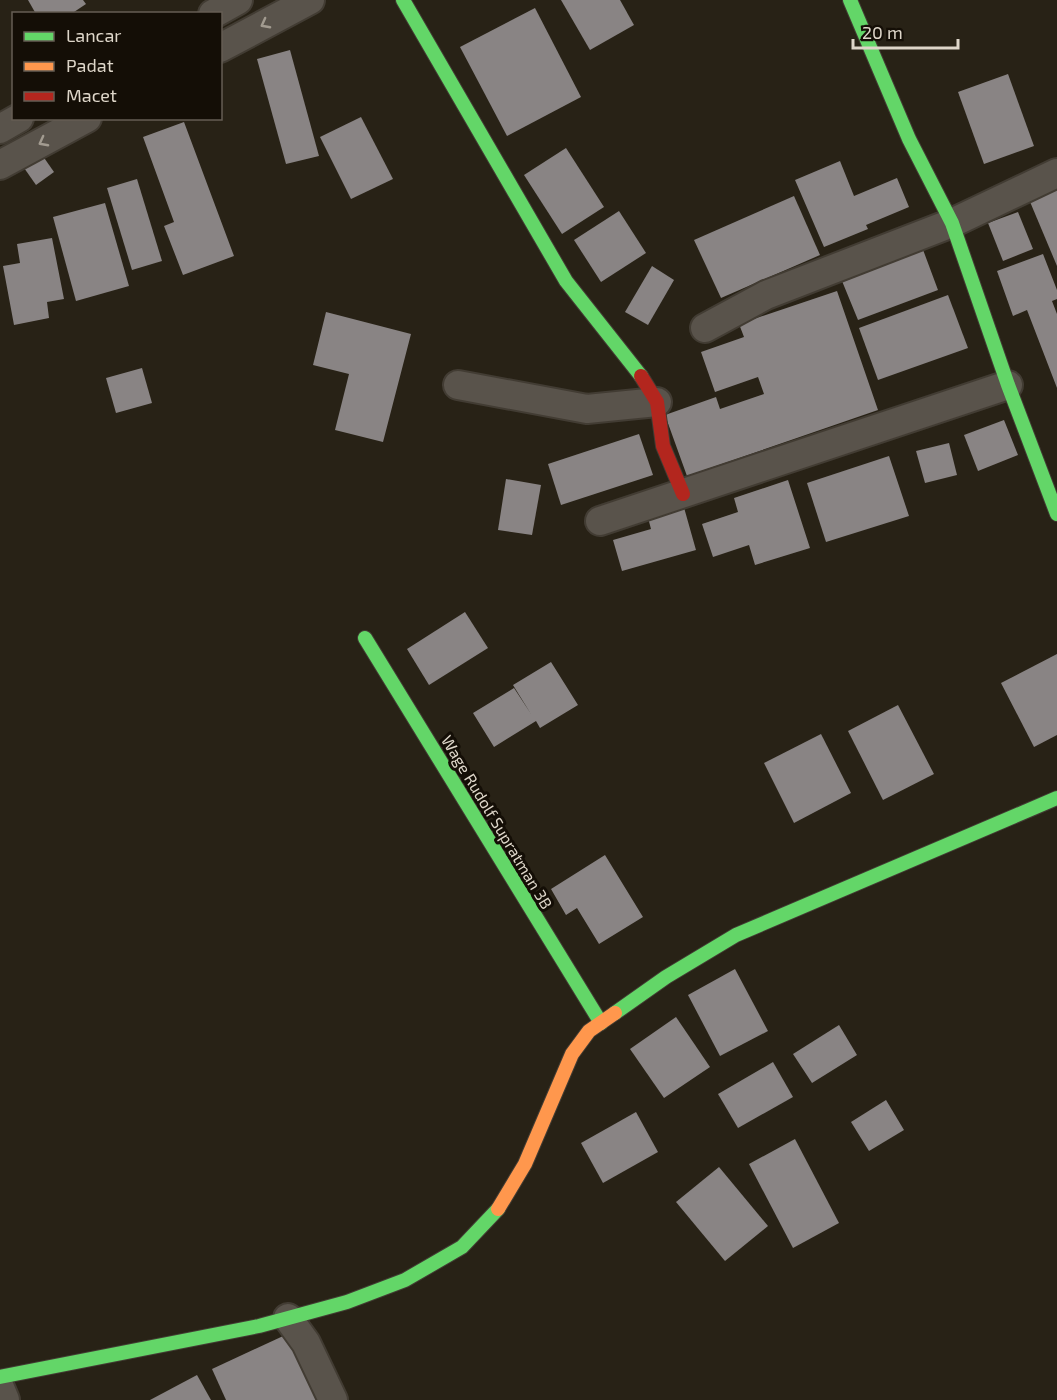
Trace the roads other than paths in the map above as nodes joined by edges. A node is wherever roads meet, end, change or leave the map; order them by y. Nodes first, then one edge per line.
1 (238, 0) edge
2 (310, 0) edge
3 (403, 0) edge
4 (850, 0) edge
5 (217, 12) edge
6 (222, 47) edge
7 (16, 120) edge
8 (83, 120) edge
9 (0, 129) edge
10 (0, 165) edge
11 (1057, 173) edge
12 (952, 224) junction
13 (705, 328) dead end
14 (458, 385) dead end
15 (1008, 385) junction
16 (657, 402) junction
17 (683, 494) junction
18 (1057, 514) edge
19 (600, 521) dead end
20 (365, 638) dead end
21 (1057, 798) edge
22 (601, 1023) junction
23 (288, 1318) junction
24 (0, 1377) edge
25 (0, 1388) edge
26 (5, 1400) edge
27 (333, 1400) edge

1 - 5 street
2 -> 6 street
3 - 16 street
4 - 12 street
7 - 9 street
8 -> 10 street
11 - 12 street
12 - 13 street
12 - 15 street
14 - 16 street
15 - 17 street
15 - 18 street
16 - 17 street
17 - 19 street
20 - 22 street, Wage Rudolf Supratman 3B
21 - 22 street
22 - 23 street
23 - 24 street
23 - 27 street
25 - 26 street

